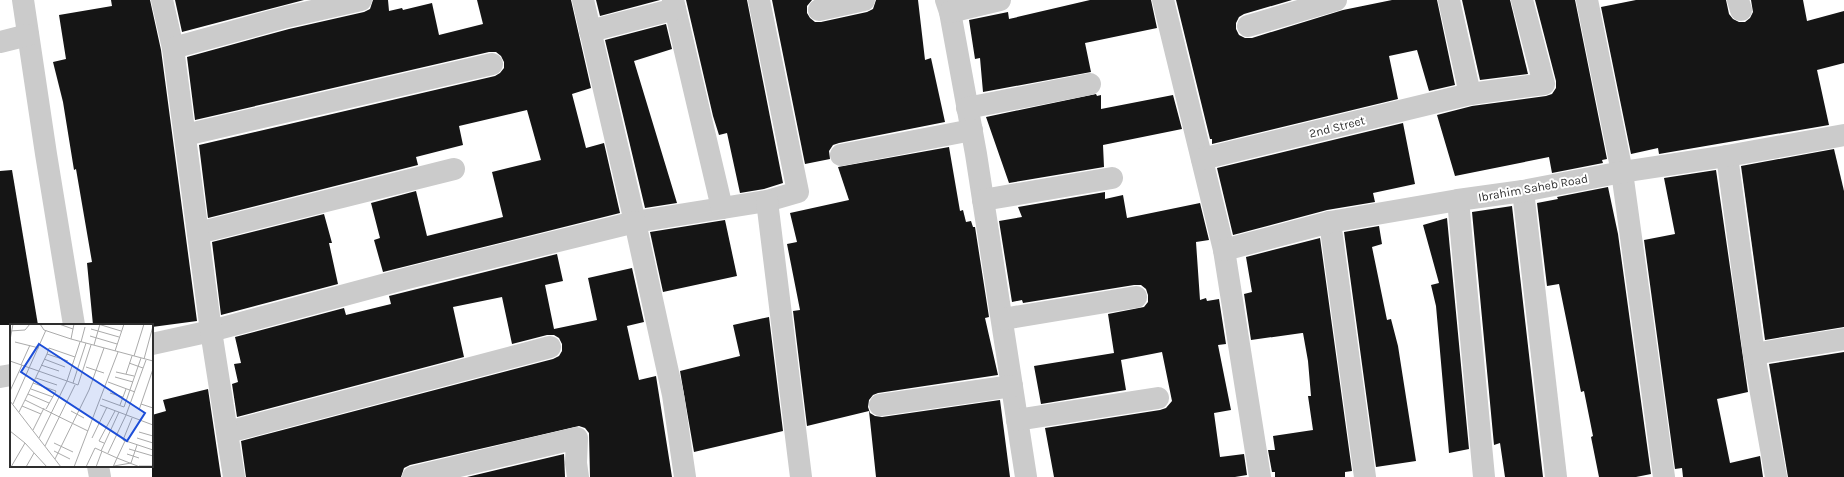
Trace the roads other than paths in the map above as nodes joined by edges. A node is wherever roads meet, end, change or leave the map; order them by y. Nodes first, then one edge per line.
1 (23, 0) edge
2 (162, 0) edge
3 (361, 0) edge
4 (583, 0) edge
5 (759, 0) edge
6 (864, 0) edge
7 (1000, 0) edge
8 (1163, 0) edge
9 (1336, 0) edge
10 (1449, 0) edge
11 (1522, 0) edge
12 (1587, 0) edge
13 (674, 5) edge
14 (948, 6) edge
15 (818, 10) dead end
16 (1248, 26) dead end
17 (590, 31) junction
18 (28, 34) junction
19 (0, 42) edge
20 (174, 48) junction
21 (492, 64) dead end
22 (1090, 84) dead end
23 (1470, 94) junction
24 (967, 108) junction
25 (972, 130) junction
26 (185, 134) junction
27 (1844, 135) edge
28 (841, 155) dead end
29 (1727, 156) junction
30 (1202, 159) junction
31 (454, 169) dead end
32 (1622, 172) junction
33 (1112, 178) dead end
34 (1523, 191) junction
35 (984, 200) junction
36 (1458, 200) junction
37 (767, 201) junction
38 (722, 208) junction
39 (635, 222) junction
40 (1330, 222) junction
41 (198, 233) junction
42 (1224, 250) junction
43 (1136, 297) dead end
44 (1003, 320) junction
45 (74, 324) edge
46 (211, 331) junction
47 (1844, 339) edge
48 (153, 344) edge
49 (550, 347) dead end
50 (1754, 354) junction
51 (10, 375) edge
52 (0, 377) edge
53 (1012, 386) junction
54 (1158, 398) dead end
55 (880, 405) dead end
56 (1017, 420) junction
57 (228, 432) junction
58 (98, 467) edge
59 (100, 477) edge
60 (234, 477) edge
61 (413, 477) edge
62 (578, 477) edge
63 (685, 477) edge
64 (801, 477) edge
65 (1026, 477) edge
66 (1260, 477) edge
67 (1365, 477) edge
68 (1484, 477) edge
69 (1556, 477) edge
70 (1664, 477) edge
71 (1776, 477) edge

1 - 18 street
2 - 20 street
3 - 20 street
4 - 17 street
5 - 37 street
6 - 15 street
7 - 14 street
8 - 30 street
9 - 16 street
10 - 23 street
11 - 23 street, 2nd Street
12 - 32 street
13 - 17 street
13 - 38 street
14 - 24 street
17 - 39 street
18 - 19 street
18 - 45 street
20 - 26 street
21 - 26 street
22 - 24 street
23 - 30 street, 2nd Street
24 - 25 street
25 - 28 street
25 - 35 street
26 - 41 street
27 - 29 street, Ibrahim Saheb Road
29 - 32 street, Ibrahim Saheb Road
29 - 50 street
30 - 42 street
31 - 41 street
32 - 34 street, Ibrahim Saheb Road
32 - 70 street
33 - 35 street
34 - 36 street, Ibrahim Saheb Road
34 - 69 street
35 - 44 street
36 - 40 street, Ibrahim Saheb Road
36 - 68 street
37 - 38 street
37 - 64 street
38 - 39 street
39 - 46 street
39 - 63 street
40 - 42 street, Ibrahim Saheb Road
40 - 67 street
41 - 46 street
42 - 66 street
43 - 44 street
44 - 53 street
46 - 48 street
46 - 57 street
47 - 50 street
49 - 57 street
50 - 71 street
51 - 52 street
53 - 55 street
53 - 56 street
54 - 56 street
56 - 65 street
57 - 60 street
58 - 59 street
61 - 62 street

